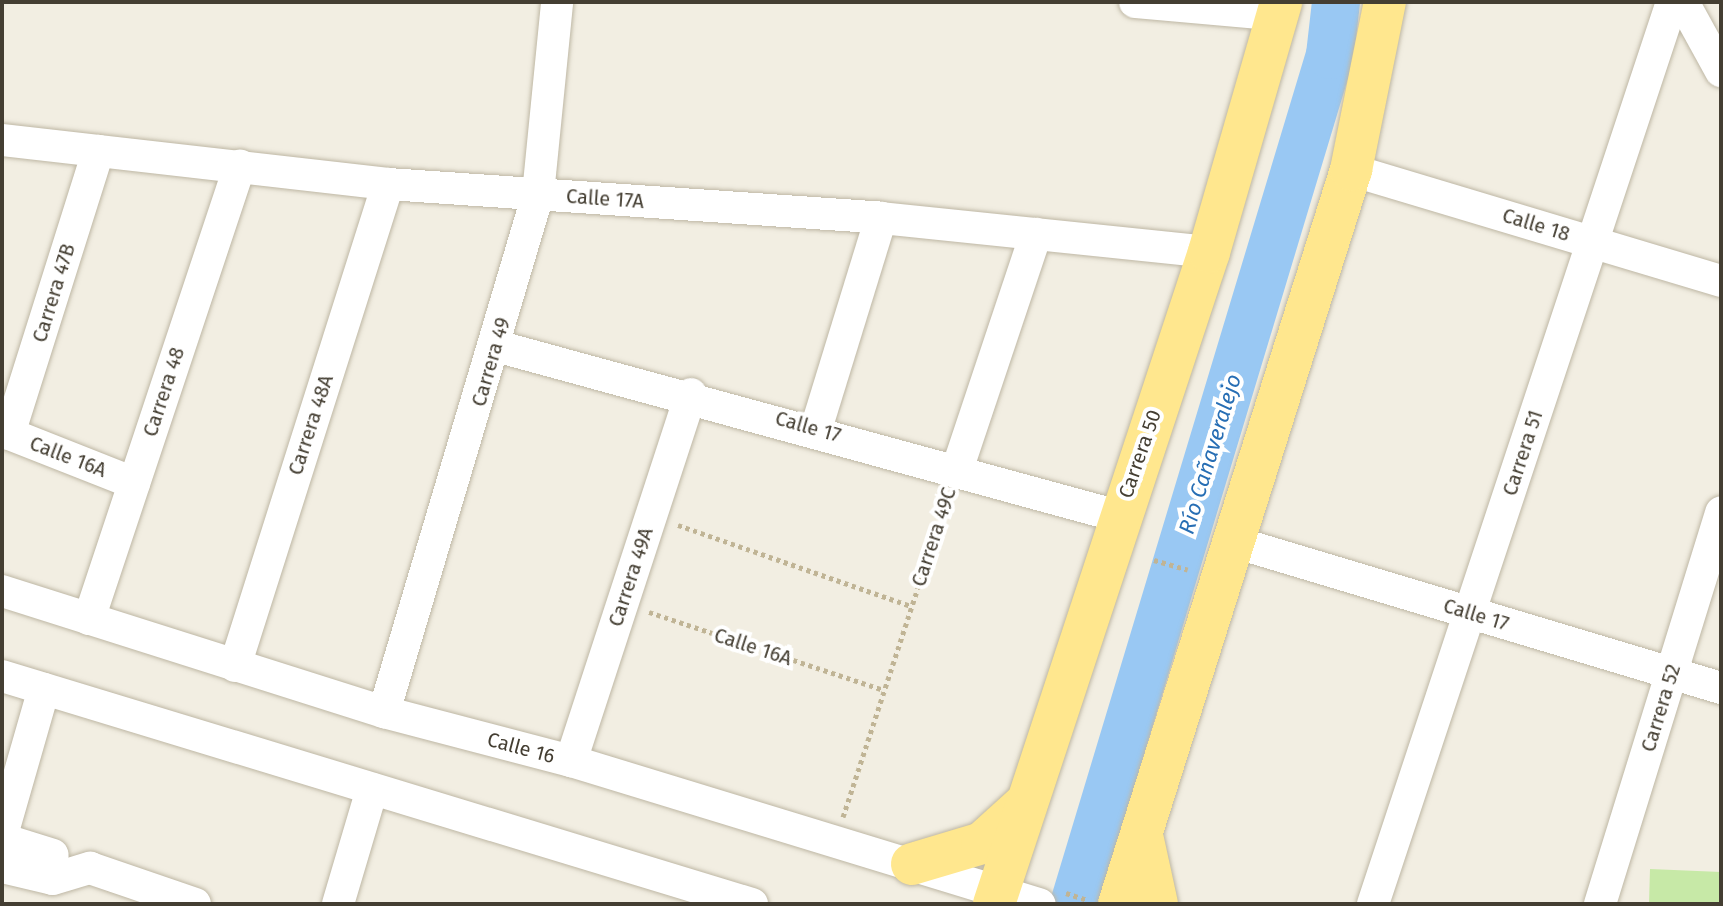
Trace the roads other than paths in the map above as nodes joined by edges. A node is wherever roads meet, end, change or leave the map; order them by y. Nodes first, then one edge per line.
1 (557, 2) edge
2 (1135, 2) edge
3 (1385, 2) edge
4 (1672, 2) edge
5 (1683, 2) edge
6 (1280, 8) edge
7 (1721, 71) edge
8 (2, 140) edge
9 (98, 151) junction
10 (240, 166) junction
11 (1351, 170) junction
12 (388, 184) junction
13 (538, 194) junction
14 (881, 218) junction
15 (1036, 234) junction
16 (1593, 242) junction
17 (1209, 252) junction
18 (1721, 281) edge
19 (496, 346) junction
20 (691, 394) junction
21 (816, 429) junction
22 (6, 433) edge
23 (957, 470) junction
24 (134, 483) junction
25 (1721, 512) edge
26 (1118, 516) junction
27 (1231, 541) junction
28 (2, 591) edge
29 (1470, 613) junction
30 (89, 619) junction
31 (235, 666) junction
32 (1672, 674) junction
33 (2, 676) edge
34 (1721, 688) edge
35 (44, 689) junction
36 (384, 712) junction
37 (571, 761) junction
38 (372, 789) junction
39 (1026, 801) junction
40 (1147, 819) junction
41 (2, 837) edge
42 (53, 855) dead end
43 (912, 864) junction
44 (2, 867) edge
45 (1014, 899) edge
46 (195, 904) edge
47 (338, 904) edge
48 (752, 904) edge
49 (1119, 904) edge
50 (1157, 904) edge
51 (1373, 904) edge
52 (1600, 904) edge

1 - 13 street, Carrera 49
2 - 6 street
3 - 11 main road
4 - 16 street, Carrera 51
5 - 7 street
6 - 17 main road, Carrera 50
8 - 9 street, Calle 17A
9 - 10 street, Calle 17A
9 - 22 street, Carrera 47B
10 - 12 street, Calle 17A
10 - 24 street, Carrera 48
11 - 16 street, Calle 18
11 - 27 main road
12 - 13 street, Calle 17A
12 - 31 street, Carrera 48A
13 - 14 street, Calle 17A
13 - 19 street, Carrera 49
14 - 15 street, Calle 17A
14 - 21 street
15 - 17 street, Calle 17A
15 - 23 street, Carrera 49C
16 - 18 street, Calle 18
16 - 29 street, Carrera 51
17 - 26 main road, Carrera 50
19 - 20 street, Calle 17
19 - 36 street, Carrera 49
20 - 21 street, Calle 17
20 - 37 street, Carrera 49A
21 - 23 street, Calle 17
22 - 24 street, Calle 16A
23 - 26 street, Calle 17
24 - 30 street, Carrera 48
25 - 32 street, Carrera 52
26 - 39 main road, Carrera 50
27 - 29 street, Calle 17
27 - 40 main road
28 - 30 street, Calle 16
29 - 32 street, Calle 17
29 - 51 street, Carrera 51
30 - 31 street, Calle 16
31 - 36 street, Calle 16
32 - 34 street, Calle 17
32 - 52 street, Carrera 52
33 - 35 street
35 - 38 street
35 - 41 street
36 - 37 street, Calle 16
37 - 43 street, Calle 16
38 - 47 street
38 - 48 street
39 - 43 main road
39 - 45 main road, Carrera 50
40 - 49 main road
40 - 50 main road
41 - 42 street
43 - 45 street, Calle 16
44 - 46 street

